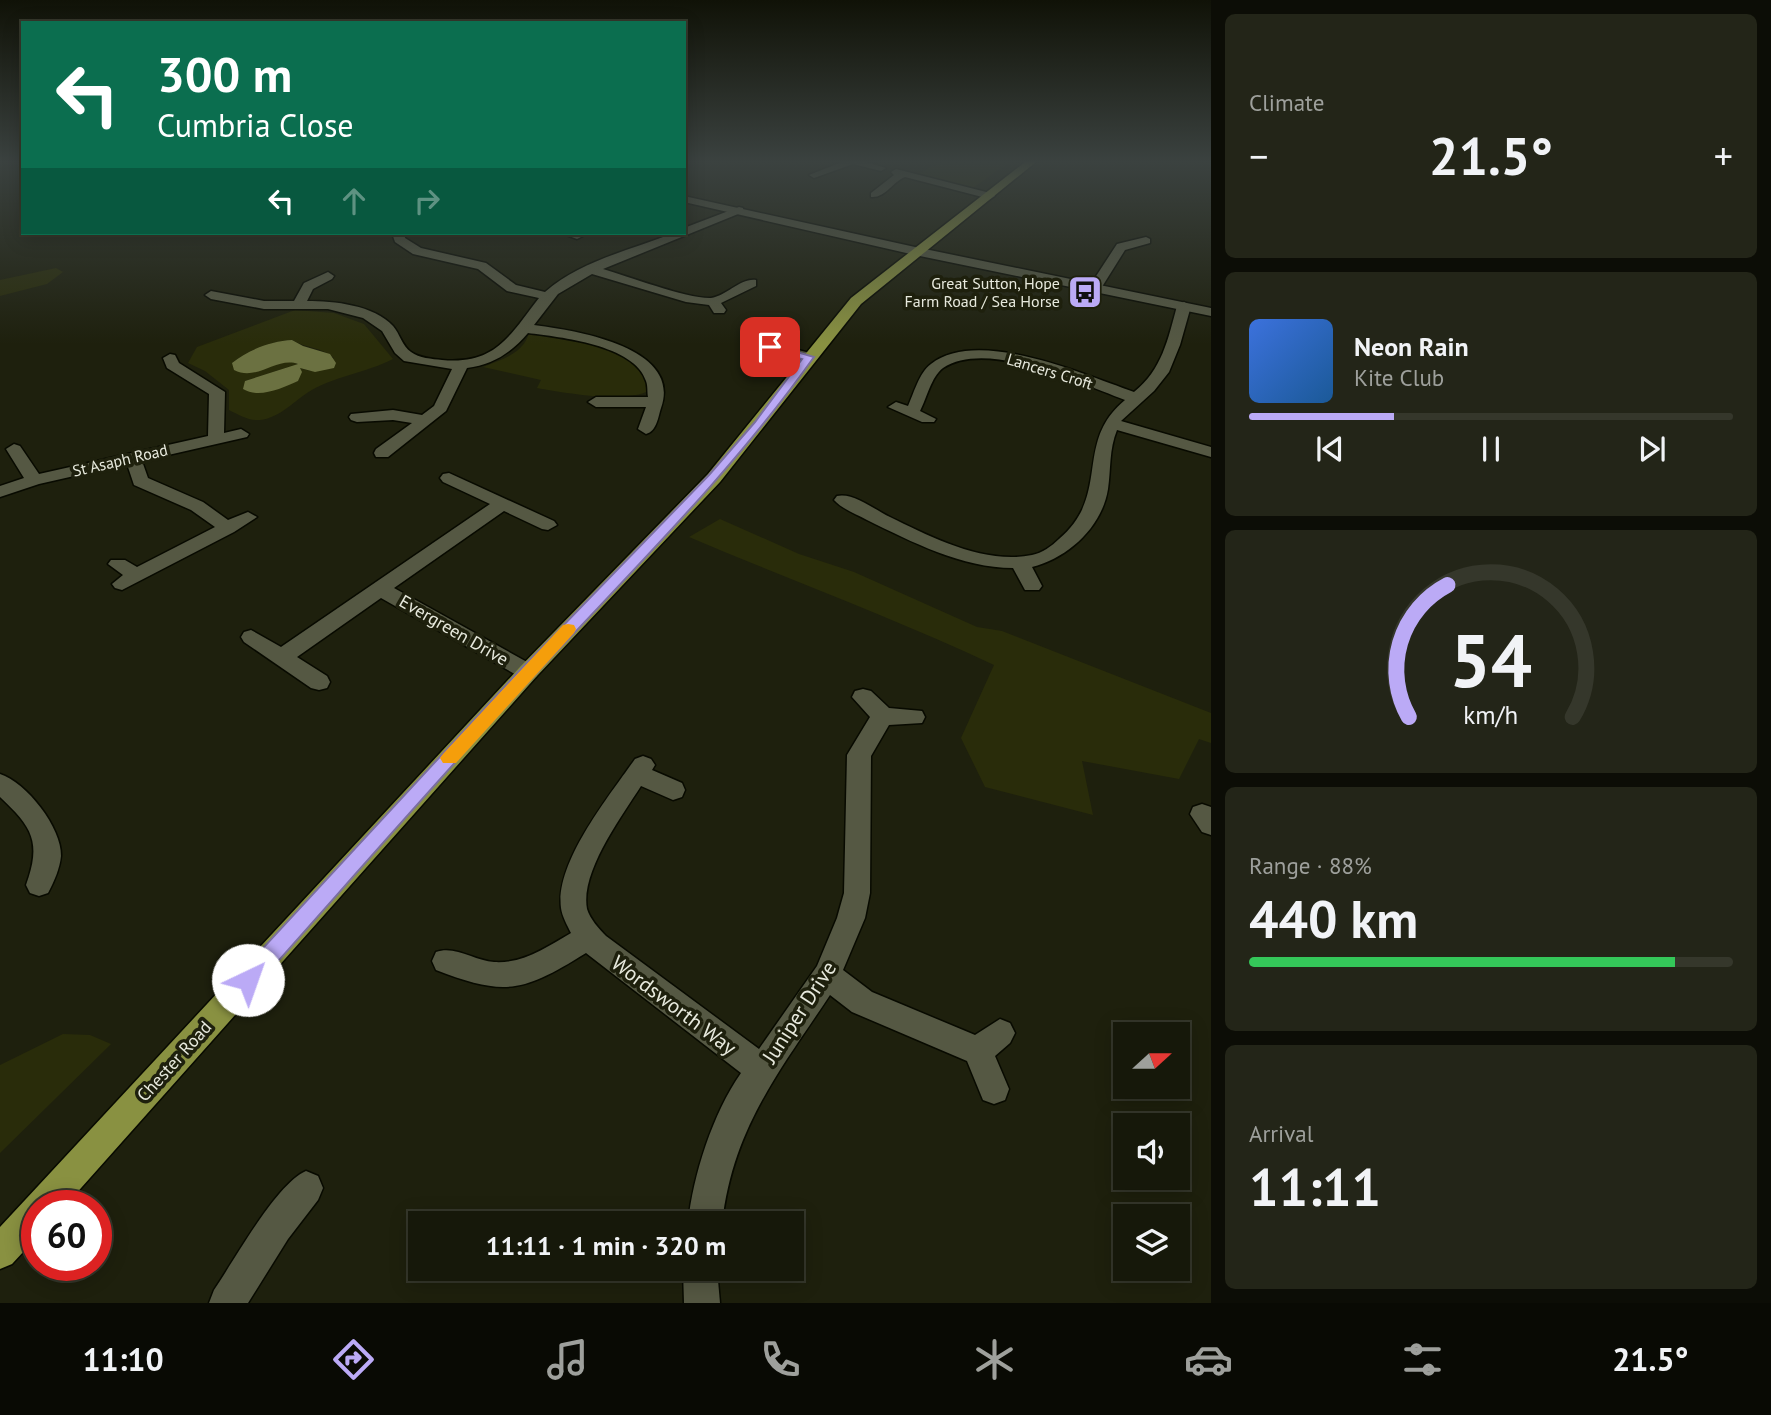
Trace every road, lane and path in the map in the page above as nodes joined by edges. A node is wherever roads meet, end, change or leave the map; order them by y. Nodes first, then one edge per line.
1 (705, 223) edge
2 (794, 223) edge
3 (953, 223) edge
4 (686, 231) edge
5 (398, 235) edge
6 (676, 235) edge
7 (1146, 241) dead end
8 (915, 251) junction
9 (592, 270) junction
10 (318, 277) dead end
11 (752, 283) dead end
12 (1095, 287) junction
13 (211, 295) dead end
14 (546, 296) junction
15 (300, 305) junction
16 (1184, 306) junction
17 (1211, 312) edge
18 (524, 328) junction
19 (783, 333) dead end
20 (770, 347) junction
21 (809, 357) junction
22 (755, 364) dead end
23 (460, 367) junction
24 (155, 369) dead end
25 (1135, 398) junction
26 (596, 402) dead end
27 (656, 402) junction
28 (356, 417) dead end
29 (928, 419) dead end
30 (426, 420) junction
31 (1114, 424) junction
32 (646, 429) dead end
33 (241, 433) dead end
34 (216, 439) junction
35 (14, 449) dead end
36 (1211, 452) edge
37 (382, 453) dead end
38 (133, 457) junction
39 (449, 478) dead end
40 (34, 480) junction
41 (0, 492) edge
42 (843, 500) dead end
43 (503, 503) junction
44 (897, 510) dead end
45 (248, 517) dead end
46 (881, 520) junction
47 (548, 525) dead end
48 (228, 528) junction
49 (1018, 561) junction
50 (118, 564) dead end
51 (1032, 586) dead end
52 (380, 589) junction
53 (251, 637) dead end
54 (282, 657) junction
55 (528, 672) junction
56 (319, 682) dead end
57 (914, 717) dead end
58 (0, 783) edge
59 (673, 790) dead end
60 (39, 885) dead end
61 (589, 937) junction
62 (446, 961) dead end
63 (827, 975) junction
64 (762, 1070) junction
65 (994, 1089) dead end
66 (306, 1188) dead end
67 (57, 1190) edge
68 (706, 1211) edge
69 (21, 1229) edge
70 (0, 1252) edge
71 (701, 1281) edge
72 (228, 1303) edge
73 (702, 1303) edge

1 - 4 street
2 - 8 street
3 - 8 main road, Chester Road
5 - 14 street
6 - 9 street
7 - 12 street
8 - 12 street
8 - 21 main road, Chester Road
9 - 11 street
9 - 14 street
10 - 15 street
12 - 16 street
13 - 15 street
14 - 18 street
15 - 23 street
16 - 17 street
16 - 25 street
18 - 23 street
18 - 27 street
19 - 20 street
20 - 21 street
20 - 22 street
21 - 55 main road, Chester Road
23 - 30 street
24 - 34 street
25 - 29 street, Lancers Croft
25 - 31 street
26 - 27 street
27 - 32 street
28 - 30 street
30 - 37 street
31 - 36 street
31 - 49 street
33 - 34 street, St Asaph Road
34 - 38 street, St Asaph Road
35 - 40 street
38 - 40 street, St Asaph Road
38 - 48 street
39 - 43 street
40 - 41 street, St Asaph Road
42 - 46 street
43 - 47 street
43 - 52 street, Evergreen Drive
44 - 46 street
45 - 48 street
46 - 49 street
48 - 50 street
49 - 51 street
52 - 54 street, Evergreen Drive
52 - 55 street, Evergreen Drive
53 - 54 street
54 - 56 street
55 - 67 main road, Chester Road
57 - 63 street, Juniper Drive
58 - 60 street
59 - 61 street, Wordsworth Way
61 - 62 street
61 - 64 street, Wordsworth Way
63 - 64 street, Juniper Drive
63 - 65 street
64 - 68 street, Juniper Drive
66 - 72 street
69 - 70 main road
71 - 73 street

